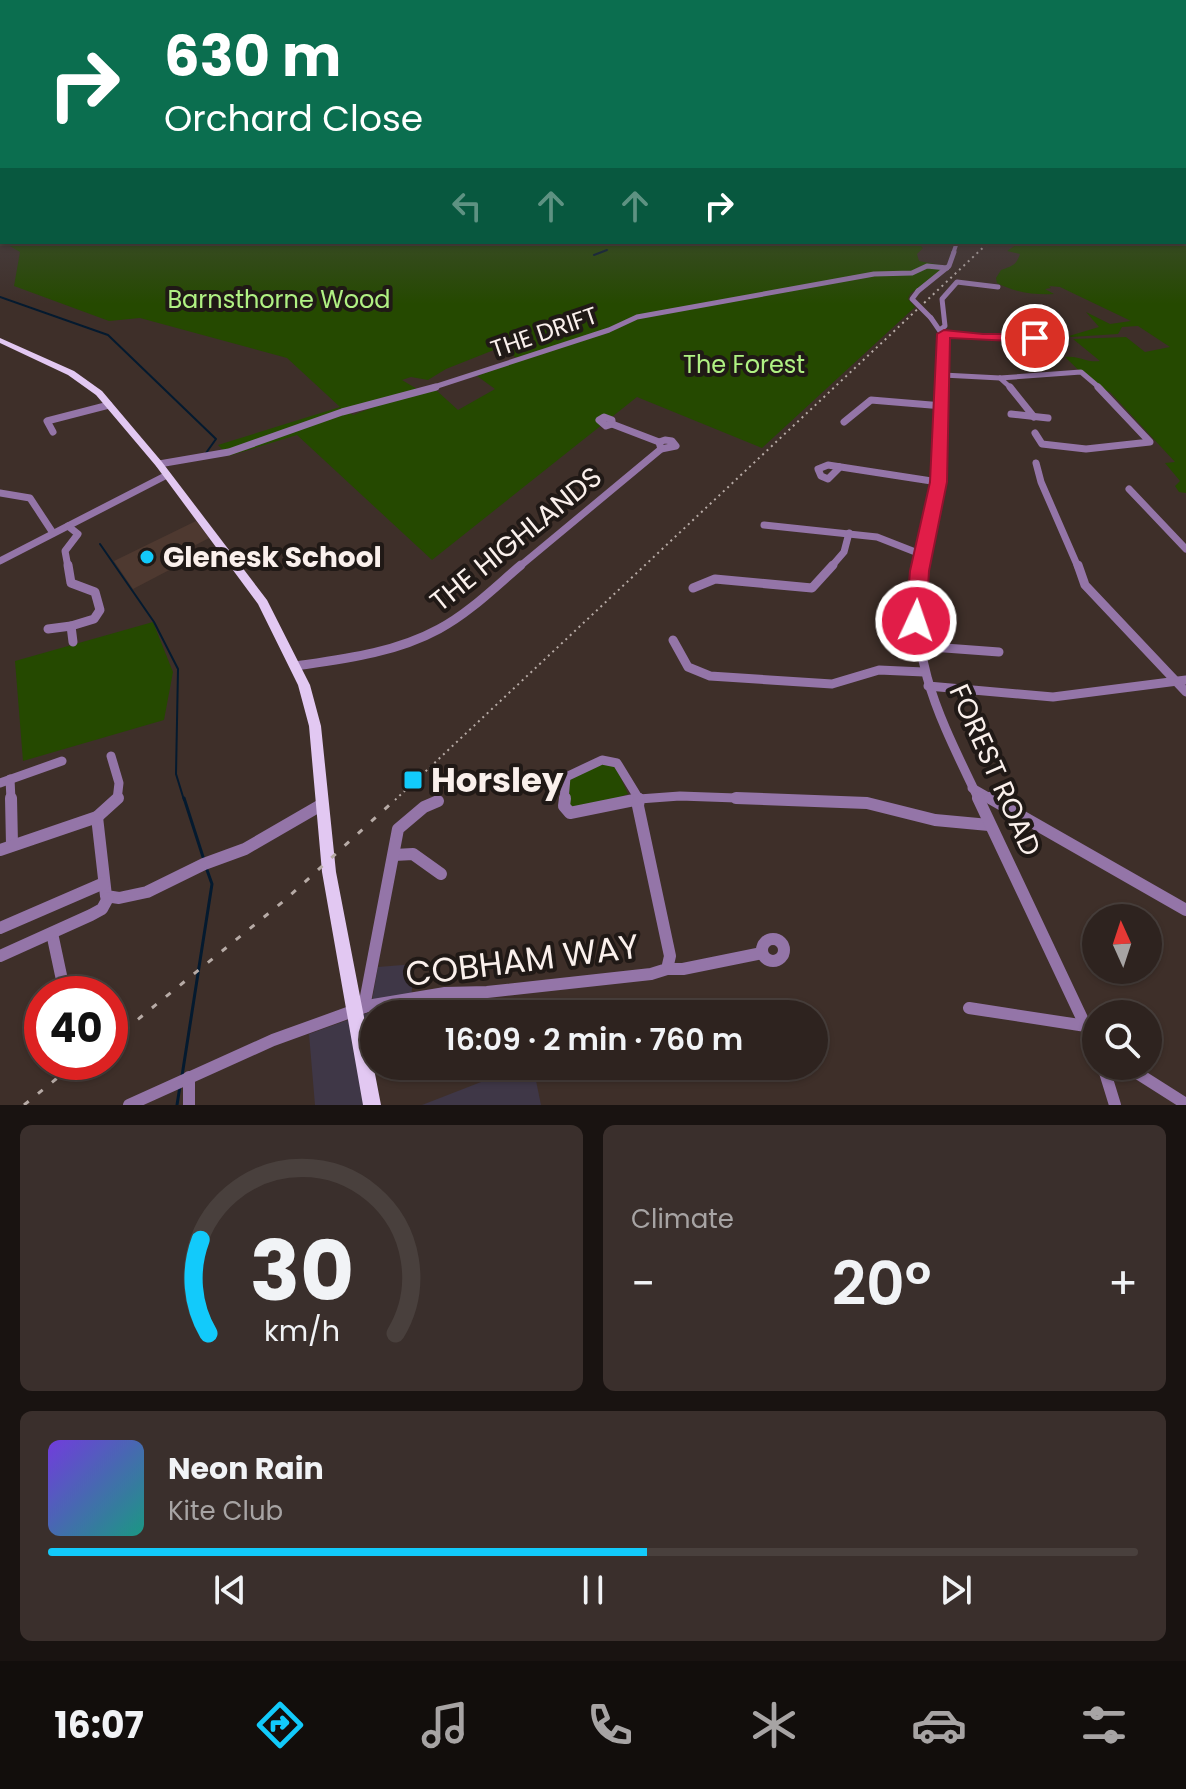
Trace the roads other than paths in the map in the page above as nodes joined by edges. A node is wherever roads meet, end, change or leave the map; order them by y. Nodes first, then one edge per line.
1 (956, 244) edge
2 (947, 268) junction
3 (998, 287) dead end
4 (942, 331) junction
5 (1047, 339) dead end
6 (0, 340) edge
7 (943, 375) junction
8 (1000, 378) junction
9 (109, 405) junction
10 (943, 406) junction
11 (1011, 414) dead end
12 (1034, 417) junction
13 (1048, 418) dead end
14 (844, 422) dead end
15 (612, 424) dead end
16 (53, 432) dead end
17 (1035, 433) dead end
18 (1036, 463) dead end
19 (840, 467) dead end
20 (163, 470) junction
21 (938, 482) junction
22 (1129, 489) dead end
23 (0, 493) edge
24 (764, 525) dead end
25 (68, 526) junction
26 (53, 533) junction
27 (849, 533) junction
28 (1186, 549) edge
29 (923, 555) junction
30 (0, 561) edge
31 (693, 588) dead end
32 (71, 626) junction
33 (48, 629) dead end
34 (673, 640) dead end
35 (73, 642) dead end
36 (918, 646) junction
37 (999, 652) dead end
38 (296, 666) junction
39 (924, 672) junction
40 (1186, 680) edge
41 (1174, 681) junction
42 (928, 686) junction
43 (1186, 692) edge
44 (111, 756) dead end
45 (62, 761) dead end
46 (5, 781) edge
47 (972, 788) junction
48 (640, 800) junction
49 (438, 801) dead end
50 (321, 805) junction
51 (97, 817) junction
52 (989, 825) junction
53 (12, 844) junction
54 (0, 850) edge
55 (394, 855) junction
56 (441, 874) dead end
57 (104, 883) junction
58 (108, 898) junction
59 (1186, 910) edge
60 (0, 928) edge
61 (52, 933) junction
62 (762, 953) dead end
63 (0, 956) edge
64 (667, 969) junction
65 (61, 976) edge
66 (370, 982) junction
67 (350, 986) junction
68 (359, 1008) junction
69 (969, 1008) dead end
70 (1082, 1018) edge
71 (1082, 1025) edge
72 (189, 1077) junction
73 (1107, 1080) edge
74 (1148, 1080) edge
75 (1186, 1104) edge
76 (129, 1105) edge
77 (189, 1105) edge
78 (372, 1105) edge
79 (1115, 1105) edge

1 - 2 street
2 - 4 street, bridge
2 - 20 street, THE DRIFT
3 - 4 street, FOREST ROAD
4 - 5 street
4 - 7 street, FOREST ROAD
6 - 9 main road
7 - 8 street
7 - 10 street, FOREST ROAD
8 - 12 street
8 - 17 street
9 - 16 street
9 - 20 main road
10 - 14 street
10 - 21 street, FOREST ROAD
11 - 12 street
12 - 13 street
15 - 38 street, THE HIGHLANDS
18 - 41 street
19 - 21 street
20 - 25 street, THE DRIFT
20 - 38 main road
21 - 29 street, FOREST ROAD
22 - 28 street
23 - 26 street
24 - 27 street
25 - 26 street, THE DRIFT
25 - 32 street
26 - 30 street, THE DRIFT
27 - 29 street
27 - 31 street
29 - 36 street, FOREST ROAD
32 - 33 street
32 - 35 street
34 - 39 street
36 - 37 street
36 - 39 street, FOREST ROAD
38 - 50 main road
39 - 42 street, FOREST ROAD
40 - 41 street
41 - 42 street
41 - 43 street
42 - 47 street, FOREST ROAD
44 - 51 street
45 - 46 street
46 - 53 street
47 - 52 street, FOREST ROAD
47 - 59 street
48 - 48 street, COBHAM WAY
48 - 52 street, COBHAM WAY
48 - 64 street, COBHAM WAY
49 - 55 street
50 - 58 street
50 - 67 main road
51 - 53 street
51 - 57 street
52 - 70 street, FOREST ROAD
53 - 54 street
55 - 56 street
55 - 66 street
57 - 58 street
57 - 60 street
58 - 61 street
61 - 63 street
61 - 65 street
62 - 64 street
64 - 68 street, COBHAM WAY
66 - 67 street
66 - 68 street
67 - 68 main road
68 - 72 street, COBHAM WAY
68 - 78 main road
69 - 71 street
72 - 76 street, COBHAM WAY
72 - 77 street
73 - 79 street
74 - 75 street

